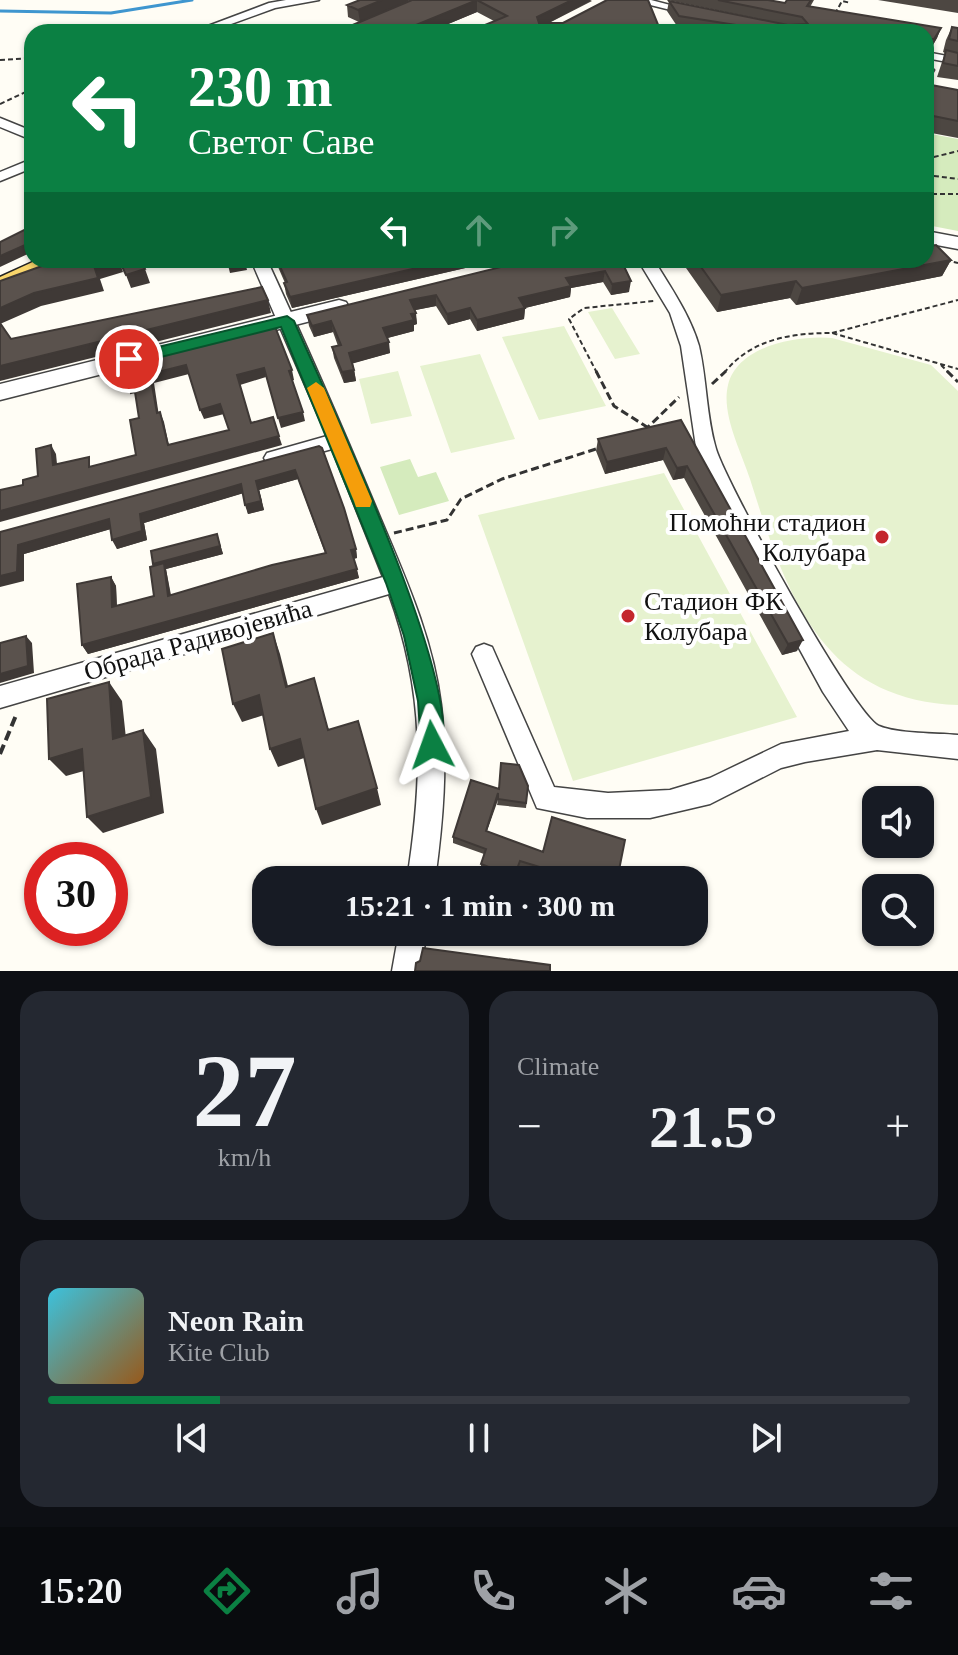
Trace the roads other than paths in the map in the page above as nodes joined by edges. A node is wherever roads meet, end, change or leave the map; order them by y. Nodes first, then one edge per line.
1 (313, 0) edge
2 (636, 0) edge
3 (707, 15) edge
4 (220, 24) edge
5 (934, 56) edge
6 (958, 61) edge
7 (0, 122) edge
8 (0, 131) edge
9 (24, 132) edge
10 (24, 134) edge
11 (24, 166) edge
12 (0, 177) edge
13 (934, 230) edge
14 (958, 235) edge
15 (934, 238) edge
16 (958, 243) edge
17 (40, 268) edge
18 (263, 268) edge
19 (651, 268) edge
20 (0, 287) edge
21 (363, 301) edge
22 (287, 321) junction
23 (0, 392) edge
24 (338, 440) junction
25 (248, 466) edge
26 (396, 583) junction
27 (484, 654) dead end
28 (9, 704) edge
29 (877, 738) junction
30 (958, 747) edge
31 (423, 866) edge
32 (410, 946) edge
33 (406, 971) edge

1 - 4 street
2 - 3 street
5 - 6 street
7 - 9 street
8 - 10 street
11 - 12 street
13 - 14 street
15 - 16 street
17 - 20 main road
18 - 22 street
19 - 29 street
21 - 22 street
22 - 23 street
22 - 24 street
24 - 25 street
24 - 26 street
26 - 28 street, Обрада Радивојевића
26 - 31 street
27 - 29 street
29 - 30 street
32 - 33 street

